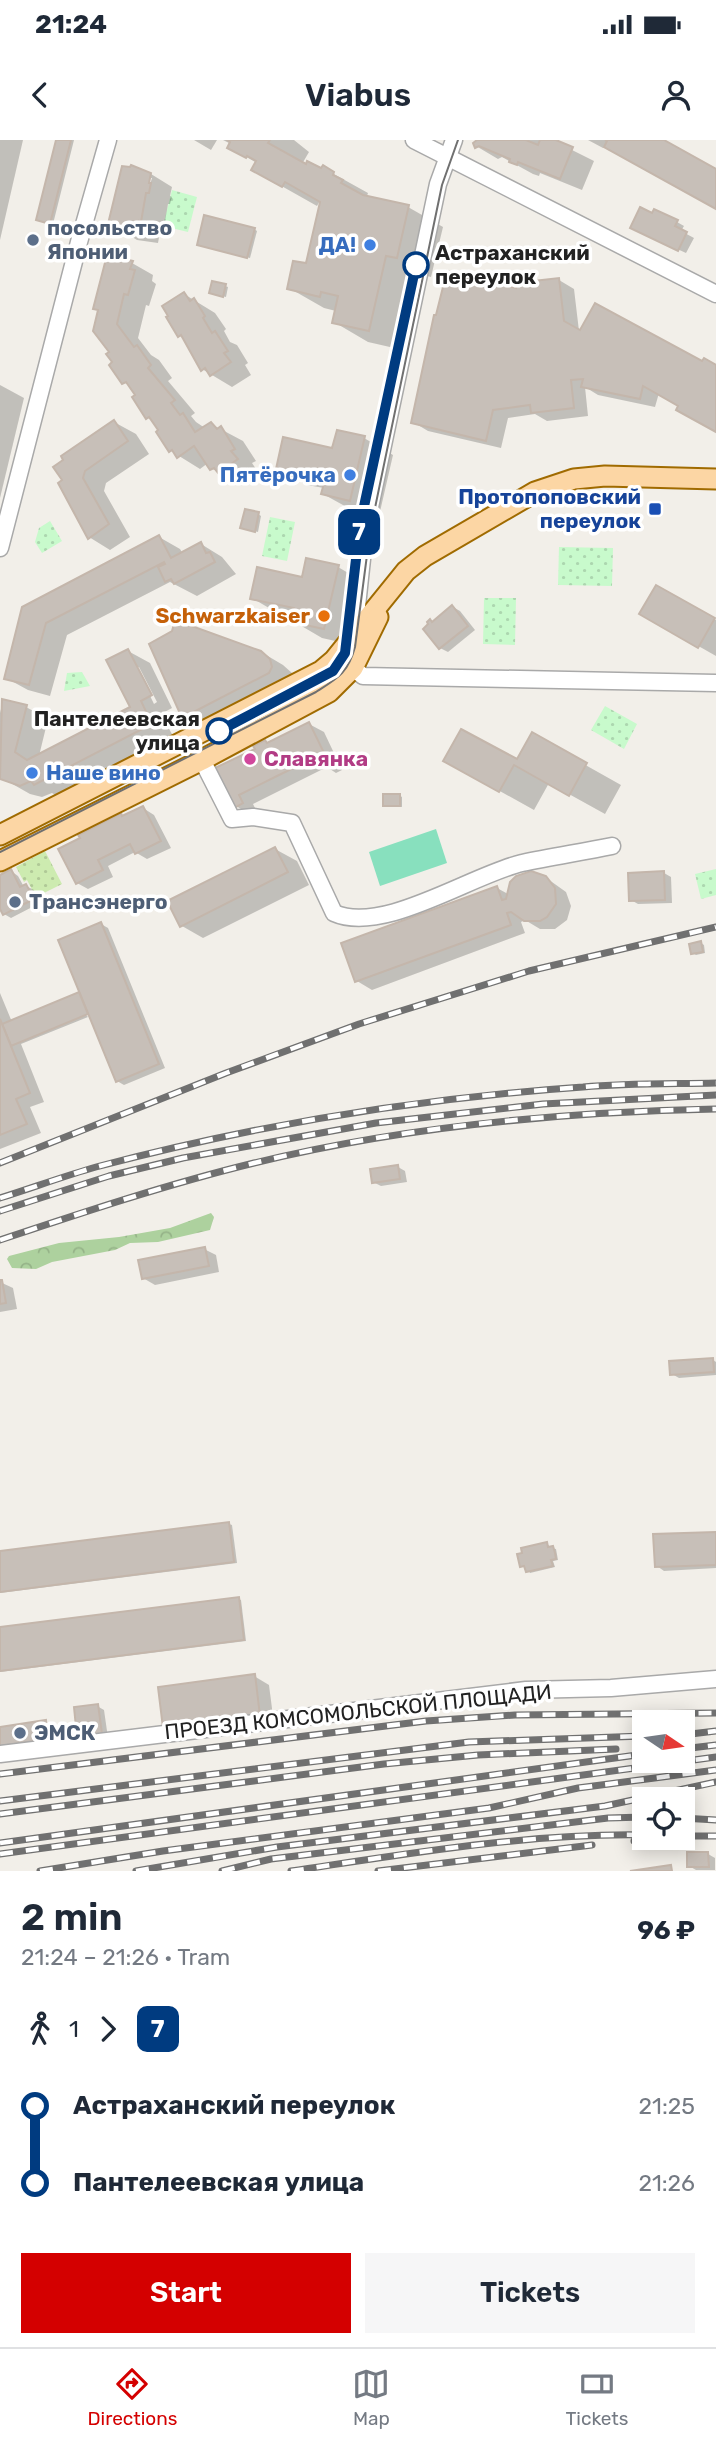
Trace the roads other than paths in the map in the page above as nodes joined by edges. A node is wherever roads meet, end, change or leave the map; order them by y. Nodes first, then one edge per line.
1 (108, 140) edge
2 (414, 140) edge
3 (454, 140) edge
4 (447, 158) junction
5 (716, 294) edge
6 (716, 479) edge
7 (0, 548) edge
8 (390, 590) junction
9 (352, 637) junction
10 (353, 668) junction
11 (716, 682) edge
12 (202, 760) junction
13 (0, 835) edge
14 (612, 846) dead end
15 (0, 861) edge
16 (716, 1679) edge
17 (0, 1754) edge

1 - 7 street
2 - 4 street
3 - 4 street
4 - 5 street
4 - 9 street
6 - 8 main road
8 - 9 main road
8 - 10 main road
9 - 10 street
9 - 13 main road
10 - 11 street
10 - 12 main road
12 - 14 street
12 - 15 main road
16 - 17 street, ПРОЕЗД КОМСОМОЛЬСКОЙ ПЛОЩАДИ

